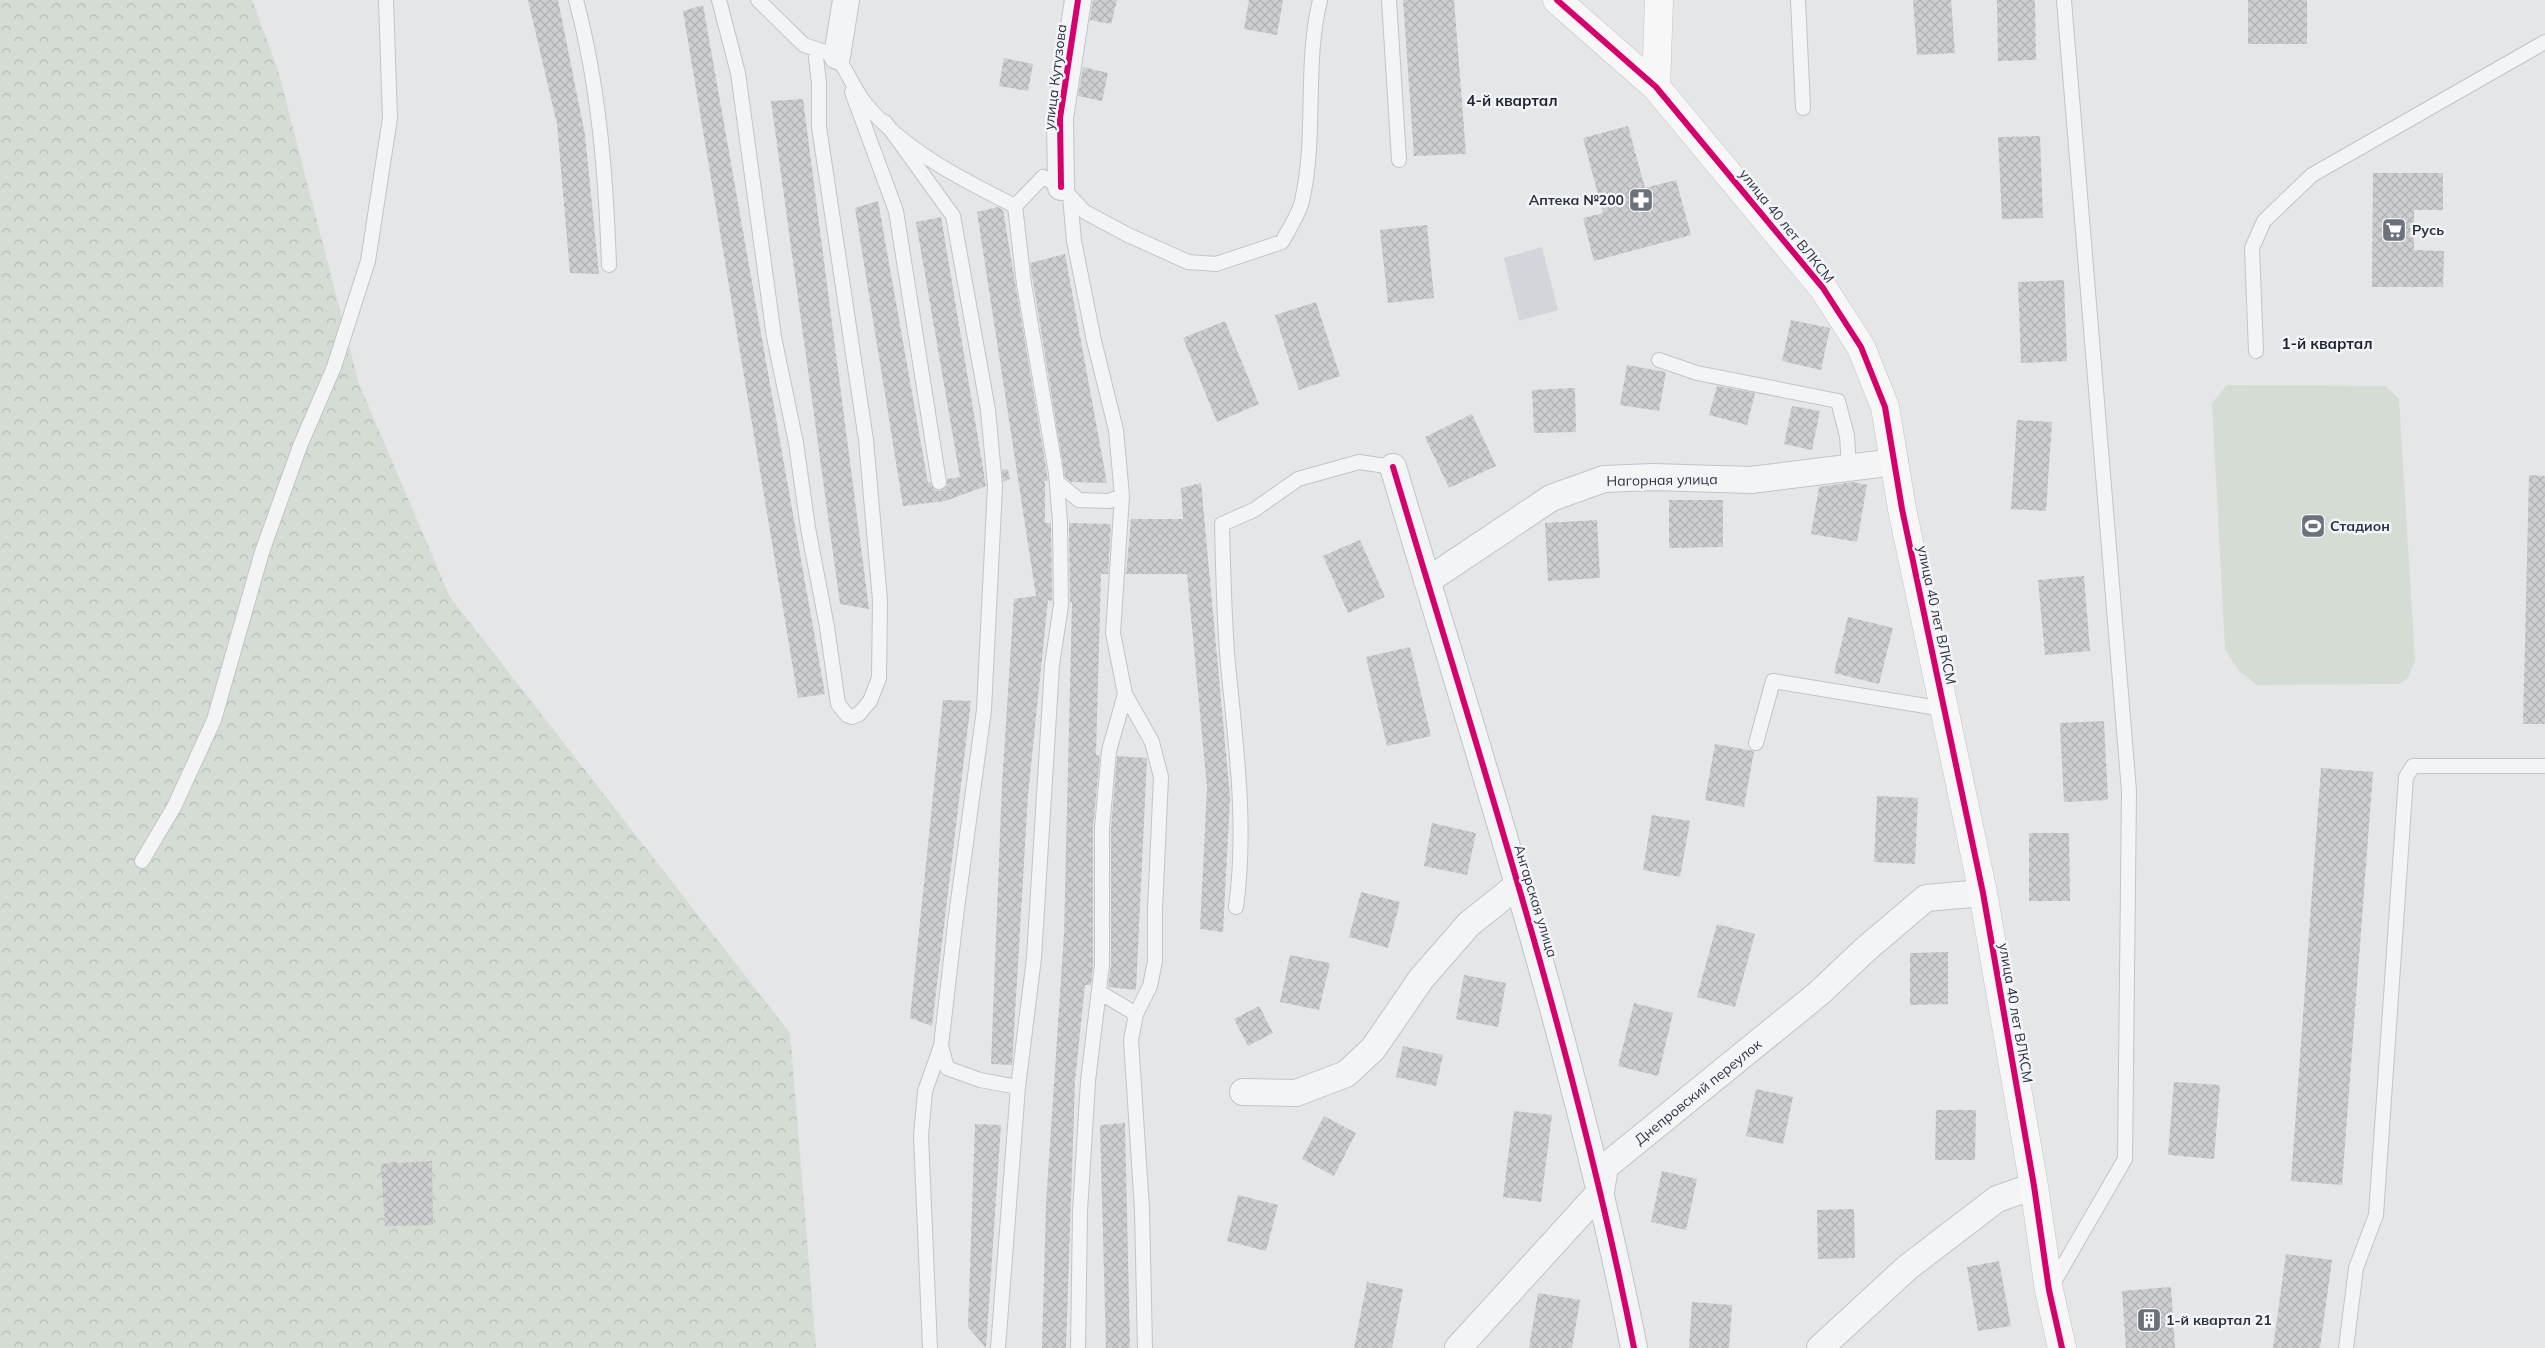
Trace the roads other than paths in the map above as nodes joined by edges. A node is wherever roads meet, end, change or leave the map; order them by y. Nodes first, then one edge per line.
1 (386, 0) edge
2 (576, 0) edge
3 (720, 0) edge
4 (758, 0) edge
5 (846, 0) edge
6 (1078, 0) edge
7 (1320, 0) edge
8 (1389, 0) edge
9 (1557, 0) edge
10 (1659, 0) edge
11 (1798, 0) edge
12 (2064, 0) edge
13 (2545, 42) edge
14 (832, 57) junction
15 (1656, 87) junction
16 (1803, 108) dead end
17 (885, 122) junction
18 (1399, 160) dead end
19 (1066, 191) junction
20 (1015, 206) junction
21 (609, 265) dead end
22 (2256, 351) dead end
23 (1659, 360) dead end
24 (1894, 462) junction
25 (1393, 467) joint
26 (1849, 468) junction
27 (939, 482) dead end
28 (1057, 482) junction
29 (1122, 496) junction
30 (1427, 581) junction
31 (1125, 694) junction
32 (1944, 709) junction
33 (1756, 743) dead end
34 (2545, 766) edge
35 (142, 861) dead end
36 (1518, 885) junction
37 (1983, 893) junction
38 (1236, 907) dead end
39 (1099, 992) junction
40 (1136, 1014) junction
41 (941, 1046) junction
42 (1018, 1087) junction
43 (1243, 1092) dead end
44 (2034, 1186) junction
45 (1601, 1191) junction
46 (2049, 1290) junction
47 (930, 1348) edge
48 (998, 1348) edge
49 (1078, 1348) edge
50 (1145, 1348) edge
51 (1458, 1348) edge
52 (1634, 1348) edge
53 (1820, 1348) edge
54 (2062, 1348) edge
55 (2346, 1348) edge

1 - 35 lane
2 - 21 lane
3 - 14 lane
4 - 14 lane
5 - 14 street
6 - 19 street, улица Кутузова
7 - 19 lane
8 - 18 lane
9 - 15 street, улица 40 лет ВЛКСМ
10 - 15 street
11 - 16 lane
12 - 46 lane
13 - 22 lane
14 - 17 lane
14 - 27 lane
15 - 24 street, улица 40 лет ВЛКСМ
17 - 20 lane
17 - 41 lane
19 - 20 lane
19 - 29 lane
20 - 28 lane
23 - 26 lane
24 - 26 street, Нагорная улица
24 - 32 street, улица 40 лет ВЛКСМ
25 - 30 street, Ангарская улица
25 - 38 lane
26 - 30 street, Нагорная улица
28 - 29 lane
28 - 42 lane
29 - 31 lane
30 - 36 street, Ангарская улица
31 - 39 lane
31 - 40 lane
32 - 33 lane
32 - 37 street, улица 40 лет ВЛКСМ
34 - 55 lane
36 - 43 street
36 - 45 street, Ангарская улица
37 - 44 street, улица 40 лет ВЛКСМ
37 - 45 street, Днепровский переулок
39 - 40 lane
39 - 49 lane
40 - 50 lane
41 - 42 lane
41 - 47 lane
42 - 48 lane
44 - 46 street, улица 40 лет ВЛКСМ
44 - 53 street
45 - 51 street, Днепровский переулок
45 - 52 street, Ангарская улица
46 - 54 street, улица 40 лет ВЛКСМ

